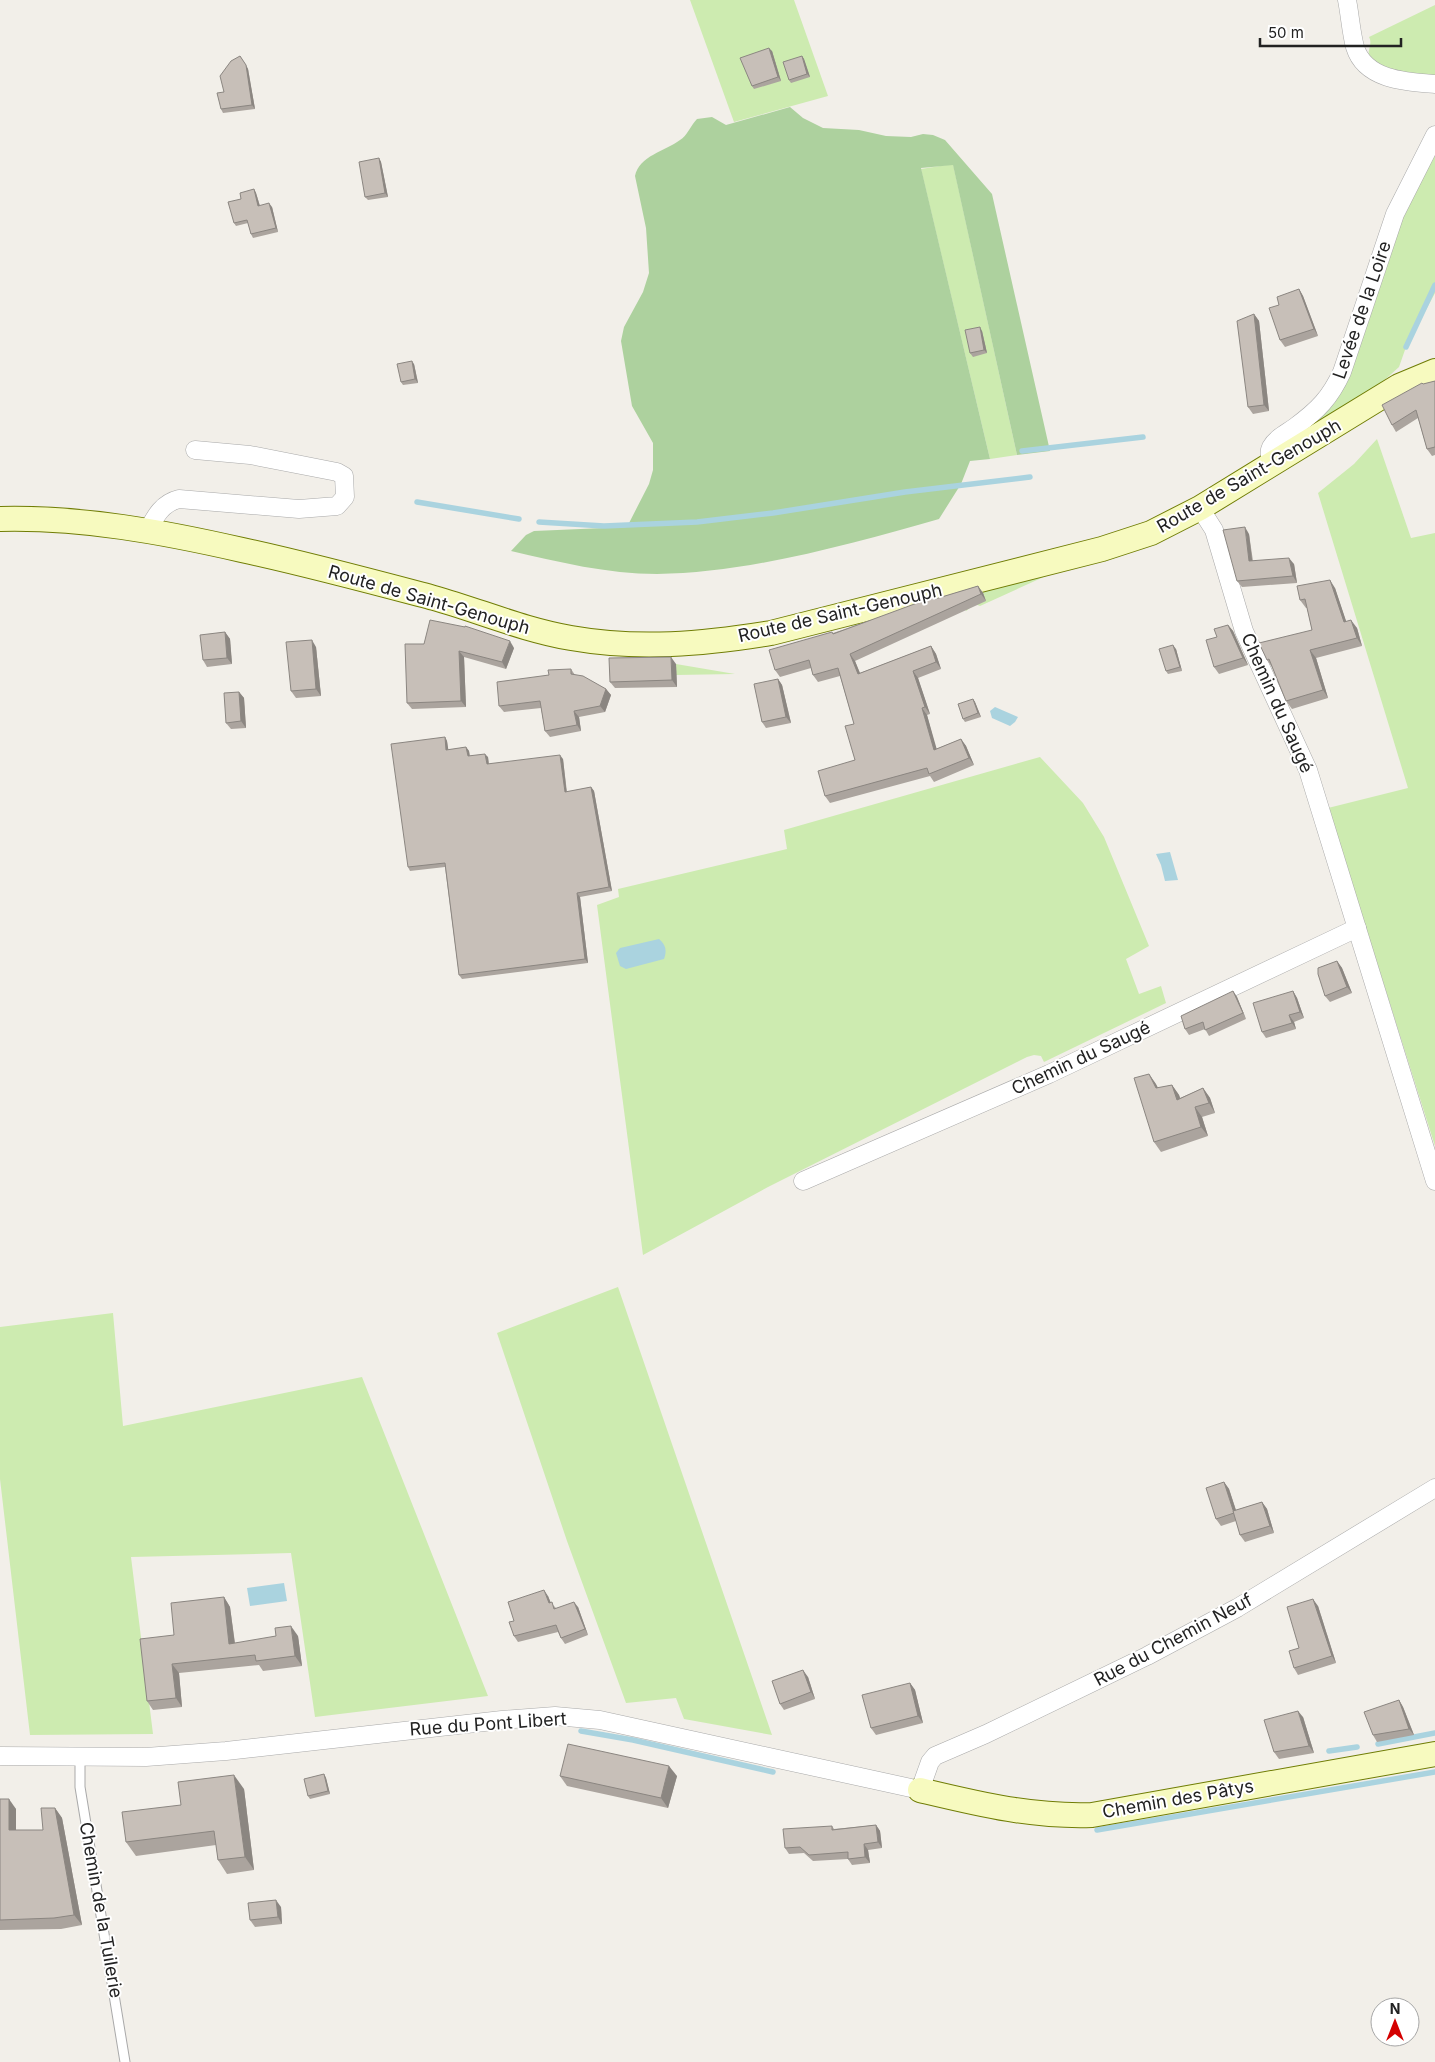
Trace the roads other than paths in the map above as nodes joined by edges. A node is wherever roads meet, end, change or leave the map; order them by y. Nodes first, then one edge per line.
1 (1347, 0) edge
2 (1435, 84) edge
3 (1435, 135) edge
4 (1435, 371) edge
5 (195, 450) dead end
6 (1273, 465) junction
7 (1200, 508) junction
8 (0, 519) edge
9 (148, 530) junction
10 (1357, 928) junction
11 (802, 1181) dead end
12 (1435, 1181) edge
13 (1435, 1488) edge
14 (1435, 1754) edge
15 (0, 1756) edge
16 (80, 1758) junction
17 (920, 1790) junction
18 (125, 2062) edge

1 - 2 street
3 - 6 street, Levée de la Loire
4 - 6 street, Route de Saint-Genouph
5 - 9 street
6 - 7 street, Route de Saint-Genouph
7 - 9 street, Route de Saint-Genouph
7 - 10 street, Chemin du Saugé
8 - 9 street, Route de Saint-Genouph
10 - 11 street, Chemin du Saugé
10 - 12 street, Chemin du Saugé
13 - 17 street, Rue du Chemin Neuf
14 - 17 street, Chemin des Pâtys
15 - 16 street, Rue du Pont Libert
16 - 17 street, Rue du Pont Libert
16 - 18 lane, Chemin de la Tuilerie

